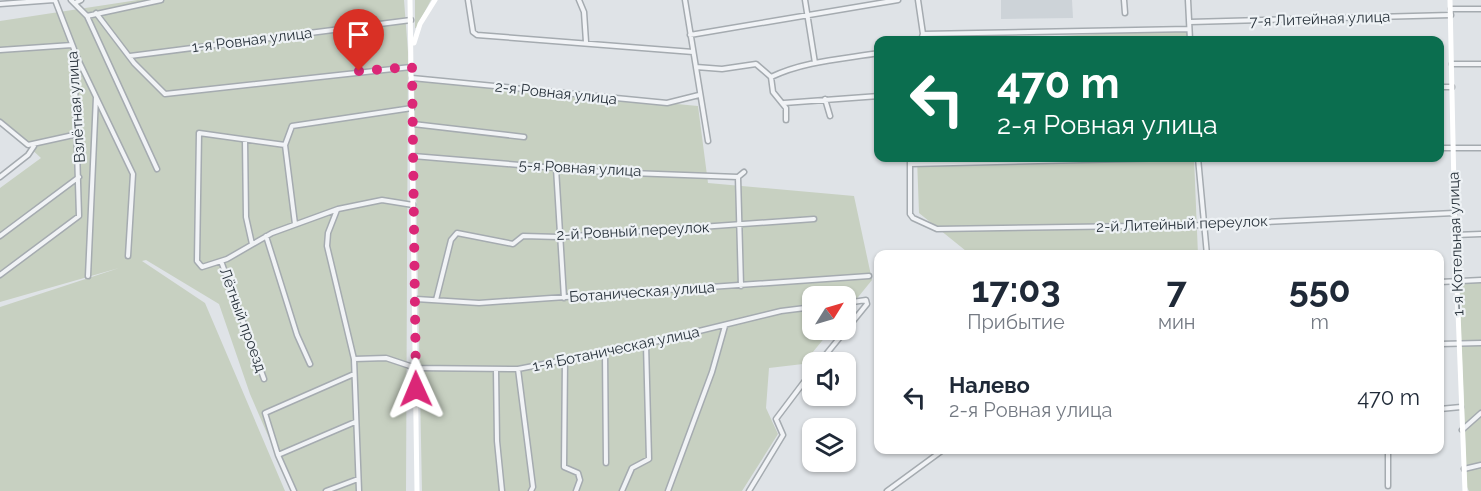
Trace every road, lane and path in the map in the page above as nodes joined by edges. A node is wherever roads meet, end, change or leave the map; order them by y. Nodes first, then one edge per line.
1 (55, 0) edge
2 (81, 0) edge
3 (161, 0) edge
4 (410, 0) edge
5 (435, 0) edge
6 (468, 0) edge
7 (579, 0) edge
8 (685, 0) edge
9 (805, 0) edge
10 (898, 0) edge
11 (918, 0) edge
12 (1124, 0) edge
13 (1188, 0) edge
14 (1450, 0) edge
15 (73, 1) edge
16 (0, 3) edge
17 (1481, 9) edge
18 (1451, 12) junction
19 (96, 13) junction
20 (1125, 13) dead end
21 (808, 14) junction
22 (87, 16) junction
23 (411, 20) junction
24 (1190, 22) junction
25 (1189, 29) junction
26 (923, 34) joint
27 (690, 35) junction
28 (1190, 36) edge
29 (586, 42) junction
30 (73, 47) junction
31 (0, 50) edge
32 (693, 52) junction
33 (412, 53) junction
34 (874, 54) edge
35 (129, 56) junction
36 (815, 63) junction
37 (1452, 64) junction
38 (1481, 64) edge
39 (412, 67) junction
40 (696, 67) junction
41 (771, 76) junction
42 (412, 78) junction
43 (1444, 87) edge
44 (1452, 87) junction
45 (699, 95) junction
46 (96, 96) junction
47 (874, 96) edge
48 (825, 99) junction
49 (784, 103) junction
50 (413, 108) junction
51 (830, 116) dead end
52 (786, 120) dead end
53 (0, 123) edge
54 (413, 124) junction
55 (78, 134) junction
56 (524, 137) dead end
57 (244, 140) junction
58 (708, 141) dead end
59 (285, 145) junction
60 (34, 146) junction
61 (1453, 147) junction
62 (1444, 148) edge
63 (1481, 148) edge
64 (413, 156) junction
65 (997, 162) edge
66 (1198, 162) edge
67 (910, 164) joint
68 (556, 168) junction
69 (157, 170) dead end
70 (744, 172) dead end
71 (0, 177) edge
72 (80, 177) junction
73 (738, 177) junction
74 (414, 205) junction
75 (338, 209) junction
76 (1454, 213) junction
77 (814, 219) dead end
78 (295, 224) junction
79 (739, 225) junction
80 (1205, 225) junction
81 (1481, 234) edge
82 (1455, 235) junction
83 (0, 236) edge
84 (266, 236) junction
85 (558, 237) junction
86 (252, 244) junction
87 (1207, 250) edge
88 (128, 256) dead end
89 (221, 261) junction
90 (0, 275) edge
91 (88, 276) dead end
92 (869, 276) dead end
93 (1481, 280) edge
94 (1444, 282) edge
95 (1456, 282) junction
96 (741, 286) junction
97 (564, 298) junction
98 (416, 299) junction
99 (436, 300) junction
100 (856, 302) edge
101 (802, 308) edge
102 (856, 320) edge
103 (725, 326) junction
104 (839, 340) edge
105 (1458, 343) junction
106 (1481, 343) edge
107 (646, 344) junction
108 (1444, 344) edge
109 (605, 352) junction
110 (828, 352) edge
111 (354, 359) junction
112 (565, 359) junction
113 (310, 364) dead end
114 (416, 368) junction
115 (518, 369) junction
116 (496, 370) junction
117 (354, 374) junction
118 (264, 379) dead end
119 (802, 385) edge
120 (1461, 407) junction
121 (1444, 409) edge
122 (1481, 413) edge
123 (355, 422) junction
124 (1461, 430) junction
125 (938, 454) edge
126 (1388, 454) edge
127 (278, 455) junction
128 (606, 463) dead end
129 (1481, 465) edge
130 (1463, 469) junction
131 (358, 479) junction
132 (1388, 486) dead end
133 (1464, 490) edge
134 (294, 491) edge
135 (326, 491) edge
136 (359, 491) edge
137 (417, 491) edge
138 (502, 491) edge
139 (531, 491) edge
140 (576, 491) edge
141 (622, 491) edge
142 (668, 491) edge
143 (749, 491) edge
144 (887, 491) edge

1 - 16 street
1 - 30 street, Взлётная улица
2 - 15 street
3 - 19 street
4 - 23 main road
5 - 33 main road
6 - 29 street
7 - 29 street
8 - 27 street
9 - 21 street
10 - 21 street
11 - 26 street
12 - 20 street
13 - 24 street
14 - 18 main road, 1-я Котельная улица
15 - 22 street
17 - 18 street, 7-я Литейная улица
18 - 24 street, 7-я Литейная улица
18 - 37 main road, 1-я Котельная улица
19 - 22 street
19 - 35 street
21 - 27 street
21 - 36 street
22 - 69 street
23 - 33 main road
23 - 35 street, 1-я Ровная улица
24 - 25 street
25 - 26 street
25 - 28 street
27 - 32 street
29 - 32 street
30 - 31 street
30 - 46 street
30 - 55 street, Взлётная улица
32 - 40 street
33 - 39 main road
34 - 36 street
35 - 39 street
36 - 41 street
37 - 38 street
37 - 44 main road, 1-я Котельная улица
39 - 42 main road
40 - 41 street
40 - 45 street
41 - 49 street
42 - 45 street, 2-я Ровная улица
42 - 50 main road
43 - 44 street
44 - 61 main road, 1-я Котельная улица
45 - 58 street
46 - 88 street
46 - 91 street
47 - 48 street
48 - 49 street
48 - 51 street
49 - 52 street
50 - 54 main road
50 - 59 street
53 - 60 street
54 - 56 street
54 - 64 main road
55 - 60 street
55 - 72 street, Взлётная улица
57 - 59 street
57 - 86 street
57 - 89 street
59 - 78 street
60 - 71 street
61 - 62 street
61 - 63 street
61 - 76 main road, 1-я Котельная улица
64 - 68 street, 5-я Ровная улица
64 - 74 main road
65 - 67 street
66 - 80 street
67 - 80 street, 2-й Литейный переулок
68 - 73 street, 5-я Ровная улица
68 - 85 street
70 - 73 street
72 - 83 street
72 - 90 street, Взлётная улица
73 - 79 street
74 - 75 street
74 - 98 main road
75 - 78 street
75 - 111 street
76 - 80 street, 2-й Литейный переулок
76 - 82 main road, 1-я Котельная улица
77 - 79 street, 2-й Ровный переулок
78 - 84 street
79 - 85 street, 2-й Ровный переулок
79 - 96 street
80 - 87 street
81 - 82 street
82 - 95 main road, 1-я Котельная улица
84 - 86 street
84 - 113 street
85 - 97 street
85 - 99 street, 2-й Ровный переулок
86 - 89 street
89 - 118 street, Лётный проезд
92 - 96 street, Ботаническая улица
93 - 95 street
94 - 95 street
95 - 105 main road, 1-я Котельная улица
96 - 97 street, Ботаническая улица
97 - 99 street, Ботаническая улица
98 - 99 street, Ботаническая улица
98 - 114 main road
100 - 102 street
101 - 103 street, 1-я Ботаническая улица
103 - 107 street, 1-я Ботаническая улица
103 - 142 street
104 - 110 street
105 - 106 street
105 - 108 street
105 - 120 main road, 1-я Котельная улица
107 - 109 street, 1-я Ботаническая улица
107 - 141 street
109 - 112 street, 1-я Ботаническая улица
109 - 128 street
111 - 114 street, 1-я Ботаническая улица
111 - 117 street
112 - 115 street, 1-я Ботаническая улица
112 - 140 street
114 - 116 street, 1-я Ботаническая улица
114 - 137 main road
115 - 116 street, 1-я Ботаническая улица
115 - 139 street
116 - 138 street
117 - 123 street
117 - 127 street
119 - 143 street
120 - 121 street
120 - 124 main road, 1-я Котельная улица
122 - 124 street
123 - 127 street
123 - 131 street
124 - 130 main road, 1-я Котельная улица
125 - 144 street
126 - 132 street
127 - 134 street
129 - 130 street
130 - 133 main road, 1-я Котельная улица
131 - 135 street
131 - 136 street

